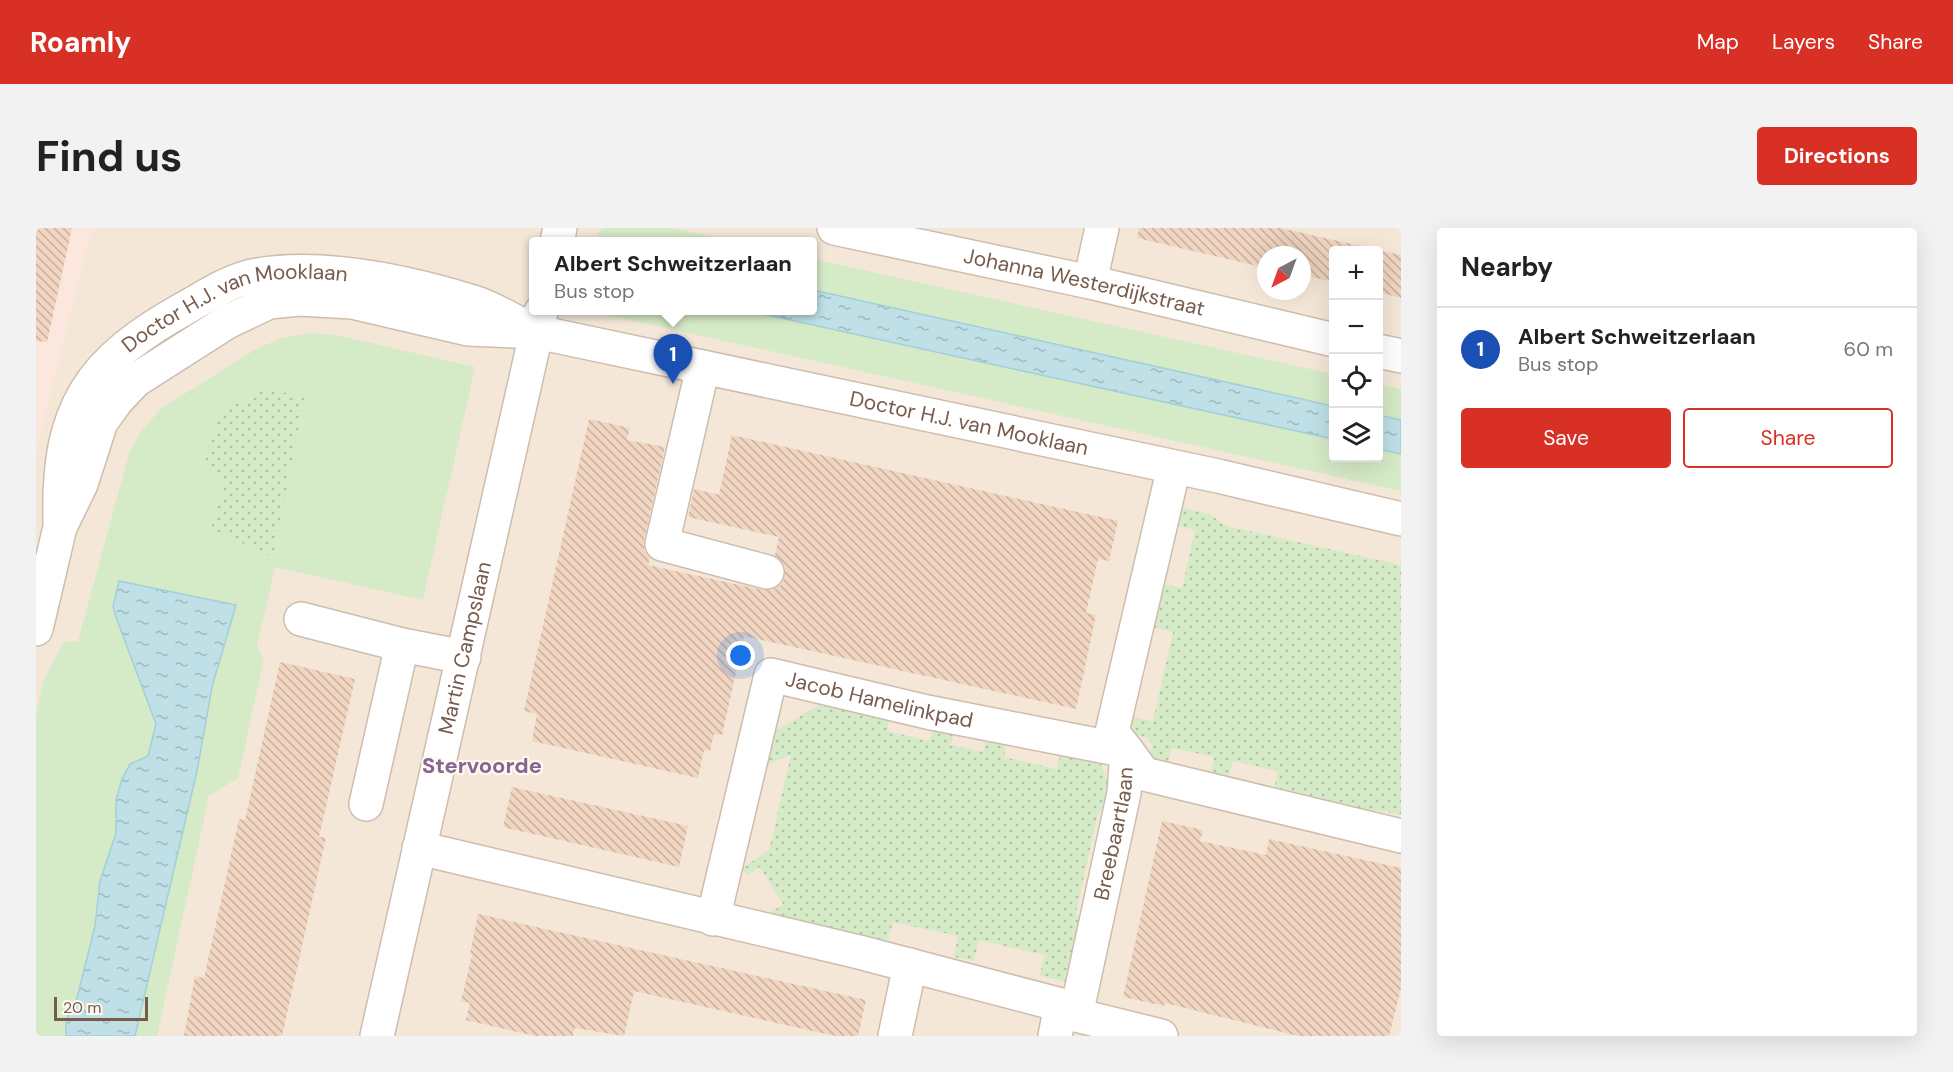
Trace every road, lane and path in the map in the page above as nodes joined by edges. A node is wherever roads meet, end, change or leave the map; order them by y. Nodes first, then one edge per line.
1 (834, 228) edge
2 (1102, 228) edge
3 (1090, 282) junction
4 (539, 321) edge
5 (1329, 339) edge
6 (1383, 352) edge
7 (1401, 356) edge
8 (703, 367) junction
9 (1174, 467) junction
10 (1401, 519) edge
11 (48, 524) edge
12 (767, 572) dead end
13 (301, 619) dead end
14 (36, 629) edge
15 (402, 645) junction
16 (464, 657) junction
17 (1127, 751) junction
18 (366, 804) dead end
19 (1401, 836) edge
20 (419, 848) junction
21 (713, 919) junction
22 (910, 965) junction
23 (1064, 1019) edge
24 (377, 1036) edge
25 (895, 1036) edge
26 (1161, 1036) edge

1 - 3 street, Johanna Westerdijkstraat
2 - 3 street
3 - 5 street, Johanna Westerdijkstraat
4 - 8 street, Doctor H.J. van Mooklaan
4 - 11 street, Doctor H.J. van Mooklaan
4 - 16 street, Martin Campslaan
6 - 7 street
8 - 9 street, Doctor H.J. van Mooklaan
8 - 12 street
9 - 10 street, Doctor H.J. van Mooklaan
9 - 17 street, Breebaartlaan
11 - 14 street, Doctor H.J. van Mooklaan
13 - 15 street
15 - 16 street
15 - 18 street
16 - 20 street, Martin Campslaan
17 - 19 street
17 - 21 street, Jacob Hamelinkpad
17 - 23 street, Breebaartlaan
20 - 21 street
20 - 24 street, Martin Campslaan
21 - 22 street
22 - 23 street
22 - 25 street
23 - 26 street

